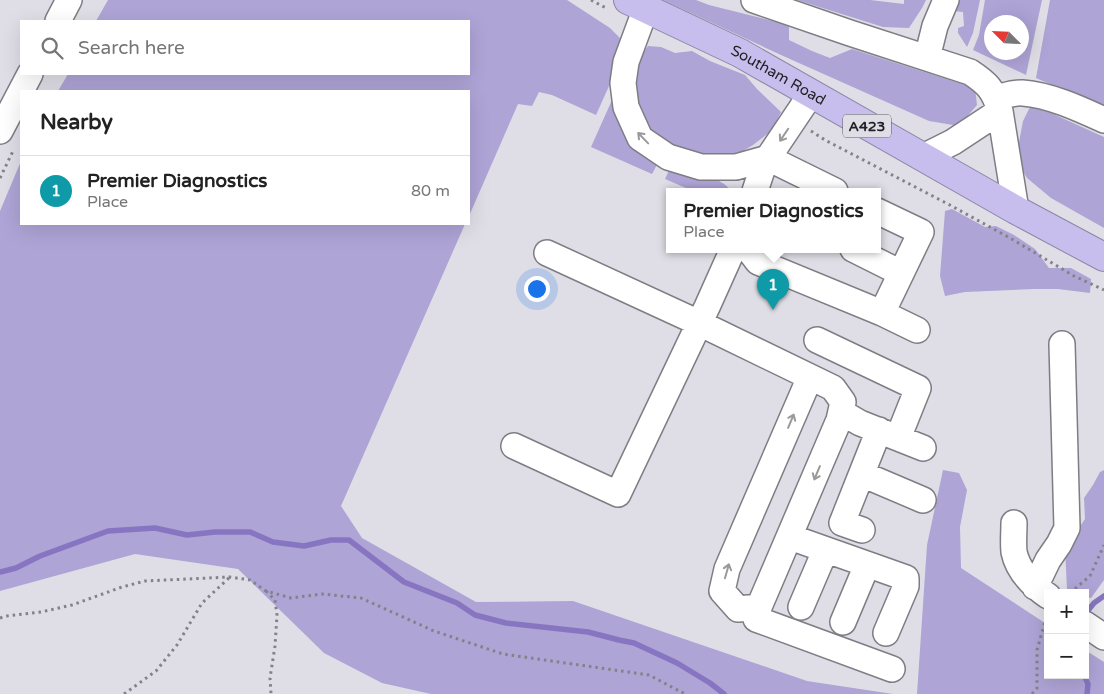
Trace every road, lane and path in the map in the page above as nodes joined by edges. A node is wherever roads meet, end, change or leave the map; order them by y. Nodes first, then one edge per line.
1 (70, 0) edge
2 (591, 0) edge
3 (754, 0) edge
4 (946, 0) edge
5 (627, 6) edge
6 (59, 20) edge
7 (927, 58) junction
8 (30, 75) edge
9 (24, 90) edge
10 (811, 94) junction
11 (20, 102) edge
12 (998, 105) junction
13 (794, 120) junction
14 (1104, 120) edge
15 (7, 139) edge
16 (923, 157) junction
17 (768, 158) junction
18 (719, 167) junction
19 (0, 178) edge
20 (739, 188) edge
21 (756, 188) edge
22 (829, 188) edge
23 (1016, 210) junction
24 (881, 213) edge
25 (547, 253) dead end
26 (731, 253) edge
27 (751, 253) edge
28 (861, 253) edge
29 (1104, 256) edge
30 (902, 273) junction
31 (1104, 290) edge
32 (882, 313) junction
33 (699, 323) junction
34 (917, 330) dead end
35 (817, 340) dead end
36 (1062, 344) dead end
37 (810, 377) junction
38 (841, 412) junction
39 (888, 434) junction
40 (514, 446) dead end
41 (923, 448) dead end
42 (862, 474) junction
43 (923, 500) dead end
44 (1014, 523) dead end
45 (862, 530) dead end
46 (790, 537) junction
47 (1104, 545) edge
48 (825, 551) junction
49 (866, 565) junction
50 (230, 577) junction
51 (1075, 589) edge
52 (266, 591) junction
53 (1041, 591) edge
54 (760, 607) junction
55 (801, 607) dead end
56 (0, 618) edge
57 (843, 622) dead end
58 (1044, 624) edge
59 (886, 633) dead end
60 (892, 669) dead end
61 (124, 694) edge
62 (271, 694) edge
63 (685, 694) edge
64 (1032, 694) edge

1 - 6 street
2 - 5 path
3 - 7 street
4 - 7 street
5 - 10 highway, Southam Road / A423
18 -> 5 street
7 - 12 street
8 - 9 street
10 - 13 street
10 - 16 highway, Southam Road / A423
11 - 15 street
12 - 14 street
12 - 16 street
12 - 23 street
13 -> 17 street
13 - 31 path
15 - 19 path
16 - 23 highway, Southam Road / A423
17 - 18 street
17 - 21 street
17 - 22 street
18 - 20 street
23 - 29 highway, Southam Road / A423
24 - 30 street
25 - 33 street
26 - 33 street
27 - 32 street
28 - 30 street
30 - 32 street
32 - 34 street
33 - 37 street
33 - 40 street
35 - 39 street
36 - 53 street
37 - 38 street
54 -> 37 street
38 - 39 street
38 -> 46 street
39 - 41 street
39 - 42 street
42 - 43 street
42 - 45 street
44 - 53 street
46 - 48 street
46 - 54 street
47 - 51 path
48 - 49 street
48 - 55 street
49 - 57 street
49 - 59 street
50 - 52 path
50 - 56 path
50 - 61 path
52 - 62 path
52 - 63 path
54 - 60 street
58 - 64 path

